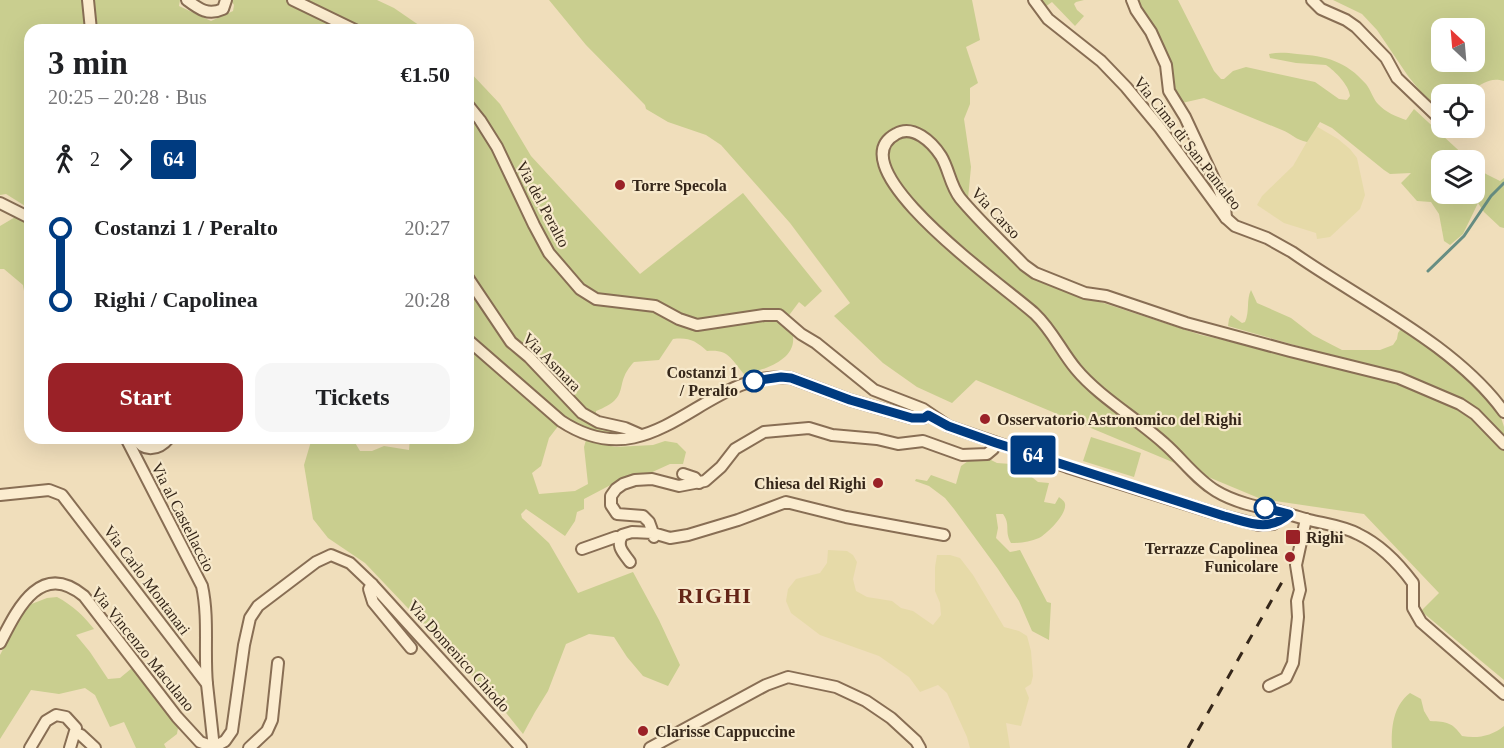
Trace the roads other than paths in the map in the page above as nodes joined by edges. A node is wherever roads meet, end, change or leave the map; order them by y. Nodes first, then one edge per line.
1 (88, 0) edge
2 (187, 0) edge
3 (226, 0) edge
4 (293, 0) edge
5 (1034, 0) edge
6 (1132, 0) edge
7 (1312, 0) edge
8 (91, 24) edge
9 (343, 24) edge
10 (1431, 110) edge
11 (474, 112) edge
12 (0, 203) edge
13 (24, 215) edge
14 (1226, 218) junction
15 (474, 287) edge
16 (474, 345) edge
17 (1504, 412) edge
18 (928, 415) junction
19 (641, 435) junction
20 (996, 443) junction
21 (129, 444) edge
22 (139, 444) edge
23 (162, 444) edge
24 (1504, 444) edge
25 (683, 474) dead end
26 (699, 483) junction
27 (0, 495) edge
28 (1289, 514) junction
29 (1306, 519) junction
30 (653, 535) junction
31 (687, 535) junction
32 (944, 535) dead end
33 (621, 538) junction
34 (671, 546) dead end
35 (582, 549) dead end
36 (630, 562) dead end
37 (372, 584) junction
38 (0, 643) edge
39 (411, 648) dead end
40 (278, 663) dead end
41 (207, 684) junction
42 (1269, 686) dead end
43 (1504, 694) edge
44 (75, 733) junction
45 (30, 748) edge
46 (70, 748) edge
47 (95, 748) edge
48 (214, 748) edge
49 (249, 748) edge
50 (521, 748) edge
51 (650, 748) edge
52 (920, 748) edge

1 - 8 street
2 - 3 street
4 - 9 street
5 - 14 street, Via Cima di San Pantaleo
6 - 14 street
7 - 10 street
11 - 18 street, Via del Peralto
12 - 13 street
14 - 17 street, Via Cima di San Pantaleo
15 - 19 street, Via Asmara
16 - 19 street
18 - 19 street
18 - 20 street, Via del Peralto
20 - 26 street
20 - 28 street, Via del Peralto
21 - 41 street, Via al Castellaccio
22 - 23 street, Via al Castellaccio
24 - 28 street, Via Carso
25 - 26 street
26 - 30 street
27 - 41 street, Via Carlo Montanari
28 - 29 street
29 - 42 street
29 - 43 street
30 - 31 street
30 - 33 street
31 - 32 street
31 - 34 street
33 - 35 street
33 - 36 street
37 - 39 street, Via Domenico Chiodo
37 - 48 street, Via Domenico Chiodo
37 - 50 street, Via Domenico Chiodo
38 - 48 street, Via Vincenzo Maculano
40 - 49 street
41 - 48 street
44 - 45 street
44 - 46 street
44 - 47 street
51 - 52 street

